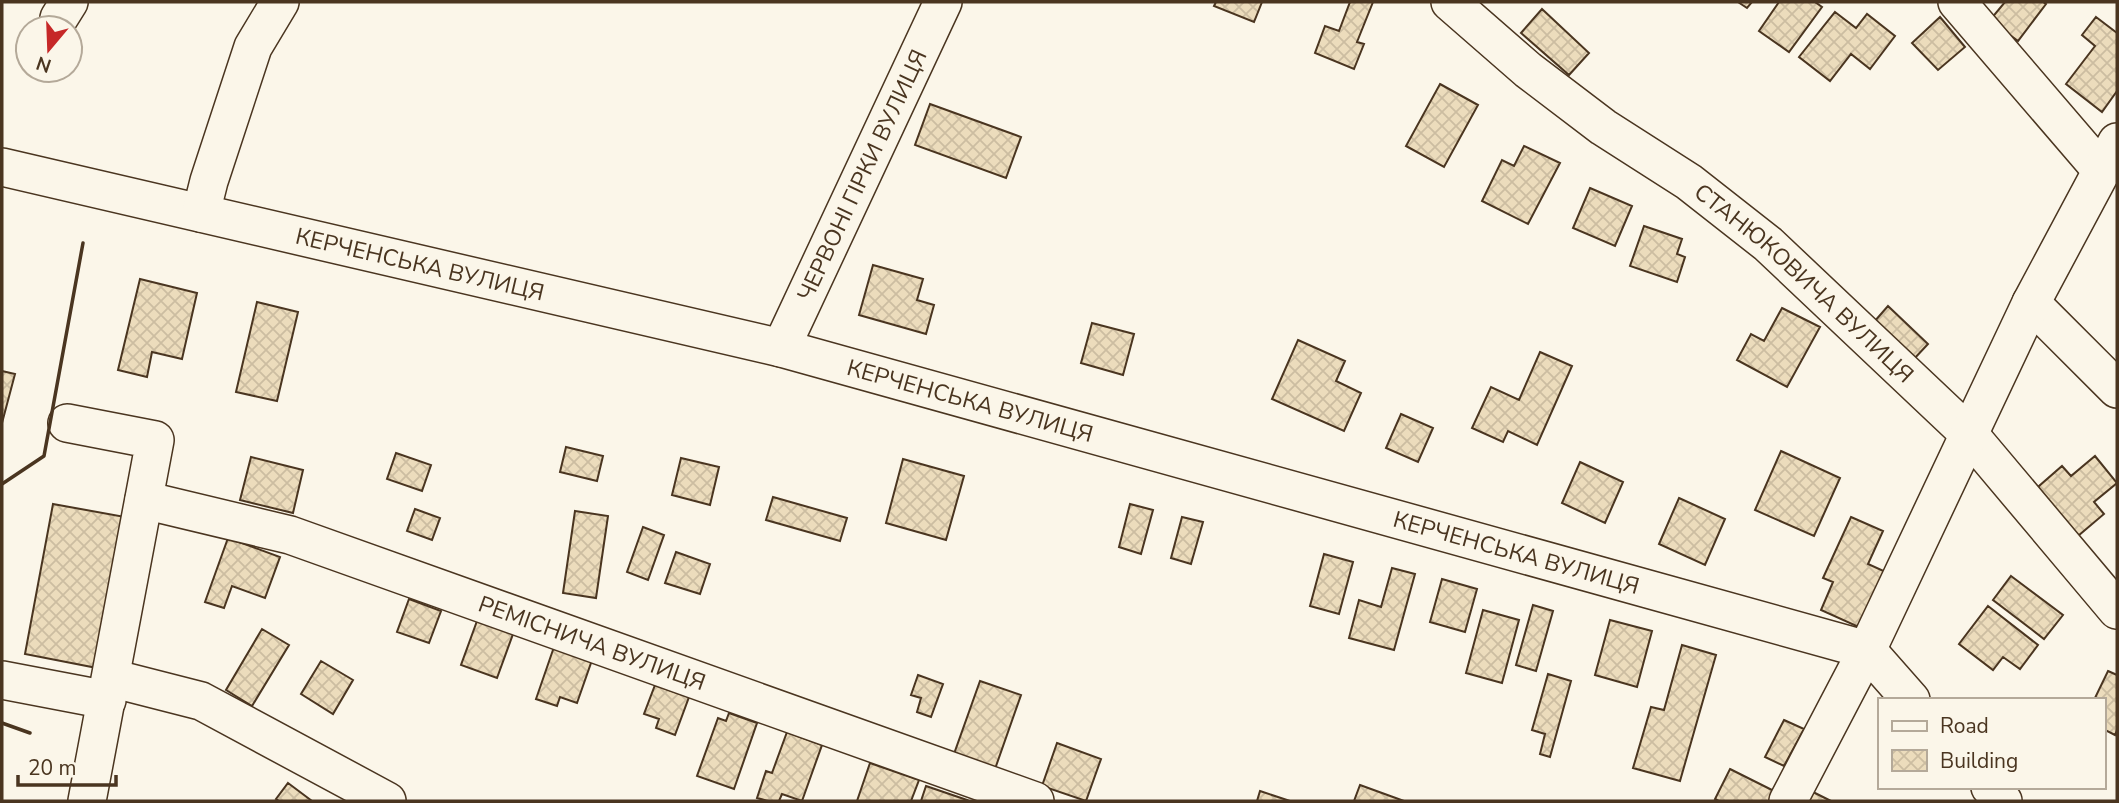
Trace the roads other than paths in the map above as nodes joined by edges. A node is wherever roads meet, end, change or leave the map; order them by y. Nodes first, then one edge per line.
1 (280, 2) edge
2 (943, 2) edge
3 (1450, 2) edge
4 (1957, 2) edge
5 (2110, 156) edge
6 (2, 167) edge
7 (201, 213) junction
8 (2031, 303) junction
9 (781, 348) junction
10 (2117, 389) edge
11 (67, 424) dead end
12 (1969, 435) junction
13 (144, 499) junction
14 (2117, 610) edge
15 (1867, 650) junction
16 (2, 680) edge
17 (109, 689) junction
18 (1909, 698) edge
19 (94, 797) edge
20 (387, 801) edge
21 (1035, 801) edge
22 (1788, 801) edge

1 - 7 street
2 - 9 street, ЧЕРВОНІ ГІРКИ ВУЛИЦЯ
3 - 12 street, СТАНЮКОВИЧА ВУЛИЦЯ
4 - 5 street
5 - 8 street
6 - 7 street, КЕРЧЕНСЬКА ВУЛИЦЯ
7 - 9 street, КЕРЧЕНСЬКА ВУЛИЦЯ
8 - 10 street
8 - 12 street
9 - 15 street, КЕРЧЕНСЬКА ВУЛИЦЯ
11 - 13 street
12 - 14 street, СТАНЮКОВИЧА ВУЛИЦЯ
12 - 15 street
13 - 17 street
13 - 21 street, РЕМІСНИЧА ВУЛИЦЯ
15 - 18 street
15 - 22 street
16 - 17 street
17 - 19 street
17 - 20 street

